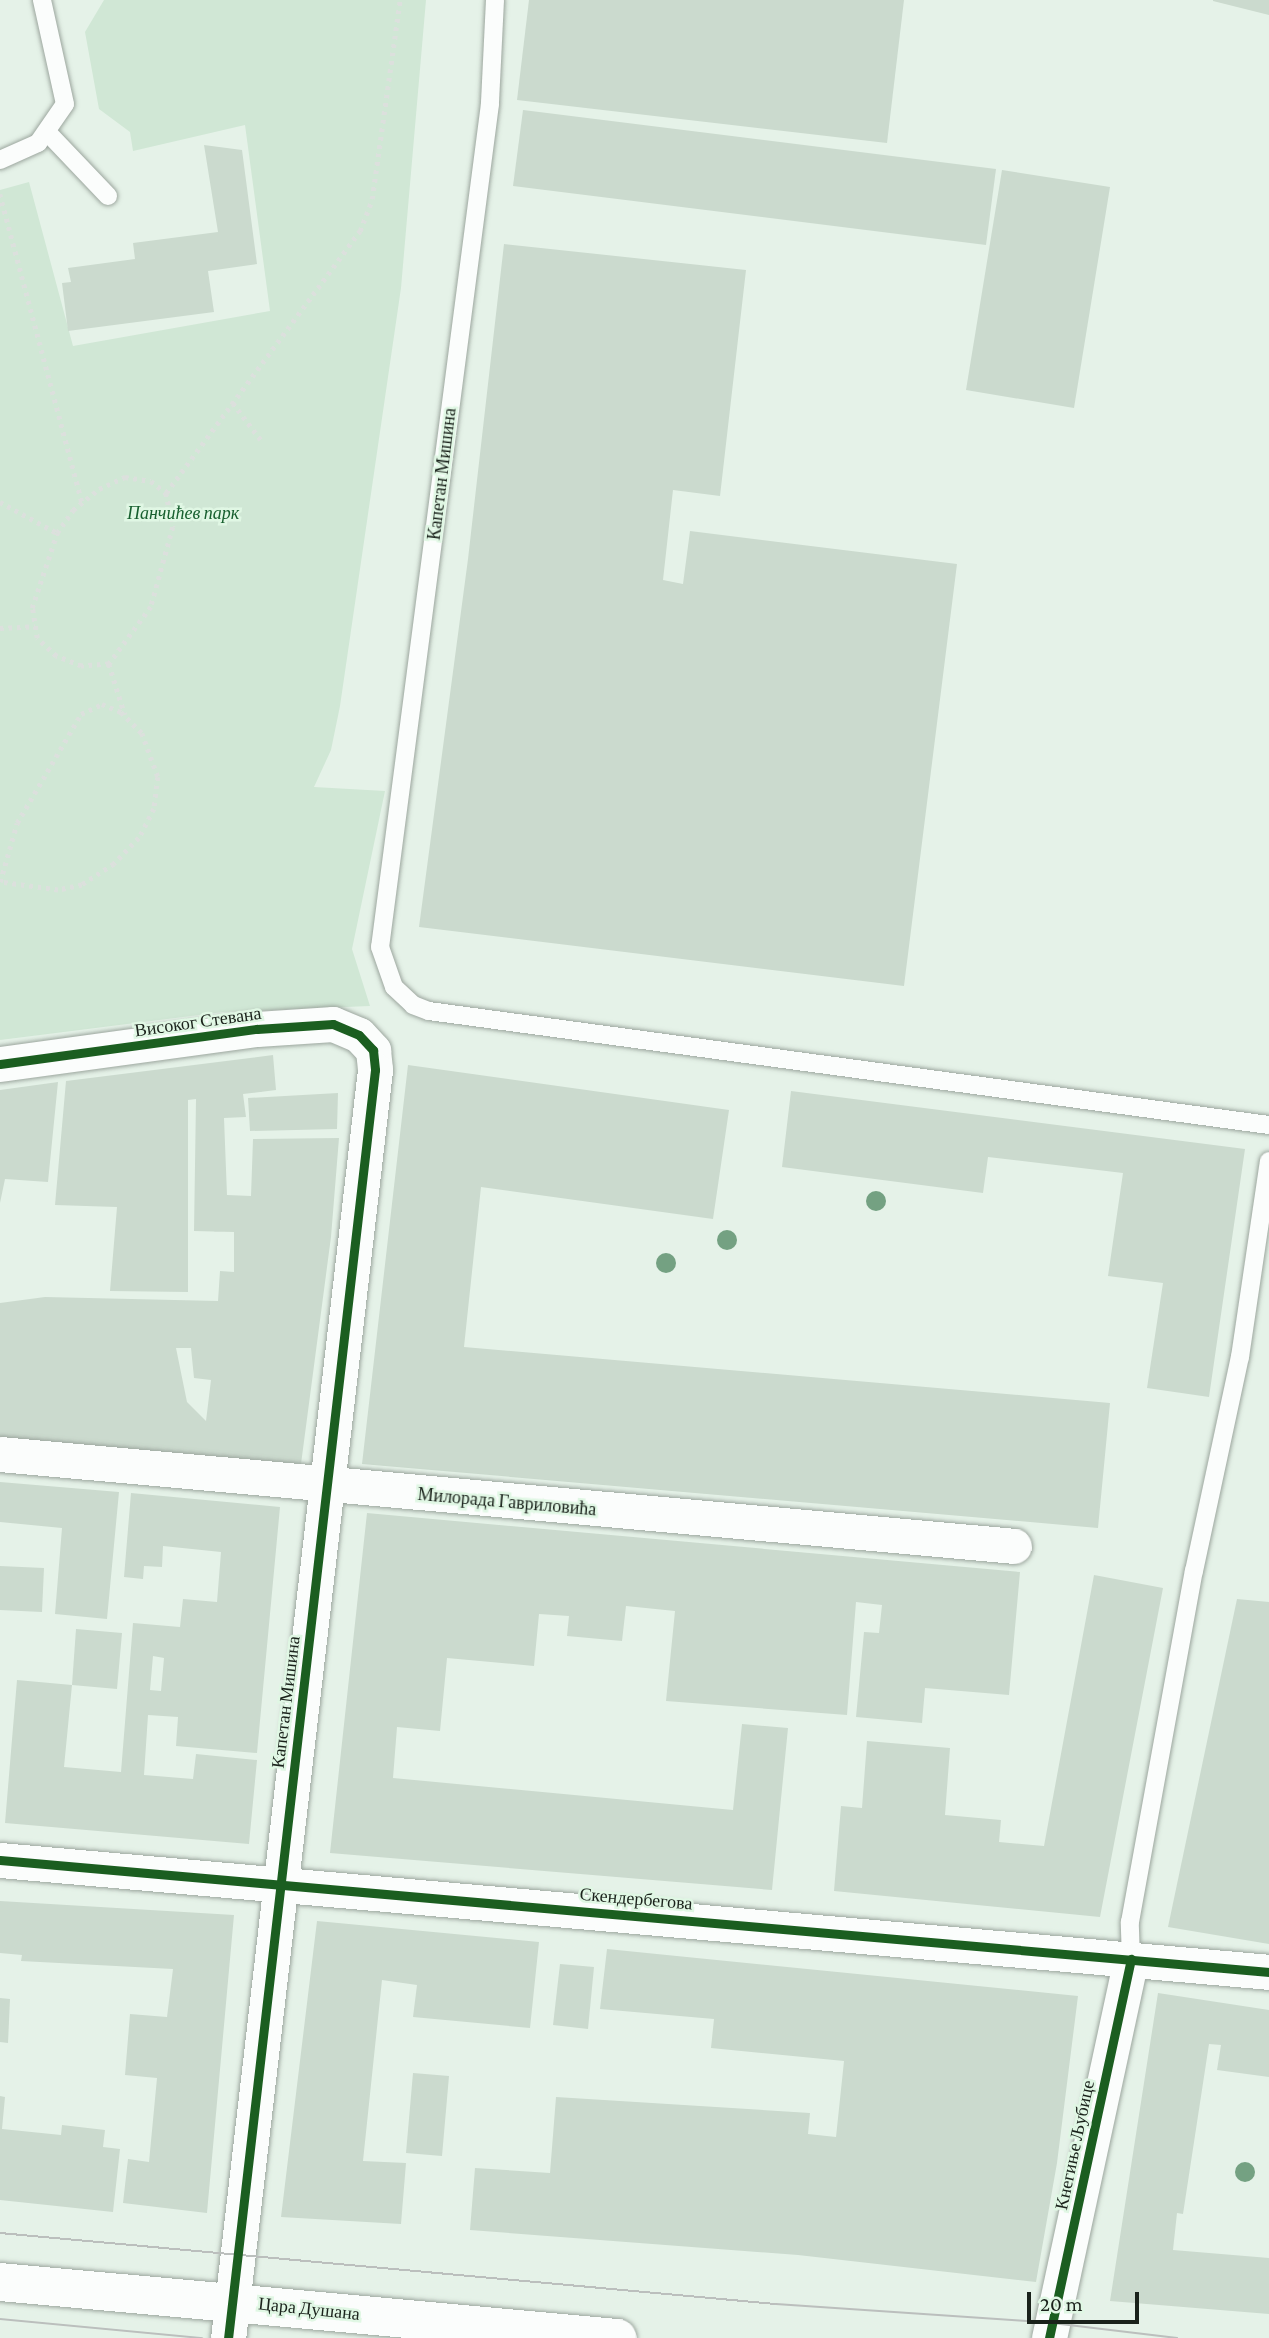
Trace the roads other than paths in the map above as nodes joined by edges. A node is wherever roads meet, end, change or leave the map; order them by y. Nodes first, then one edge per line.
1 (41, 0) edge
2 (495, 0) edge
3 (47, 133) junction
4 (0, 160) edge
5 (108, 196) dead end
6 (0, 1064) edge
7 (374, 1070) joint
8 (1269, 1125) edge
9 (1269, 1161) edge
10 (0, 1454) edge
11 (327, 1486) junction
12 (1014, 1546) dead end
13 (0, 1860) edge
14 (280, 1883) junction
15 (1131, 1959) junction
16 (1269, 1972) edge
17 (0, 2282) edge
18 (230, 2320) edge
19 (431, 2330) edge
20 (599, 2337) edge
21 (1049, 2338) edge

1 - 3 lane
2 - 8 lane, Капетан Мишина
3 - 4 lane
3 - 5 lane
6 - 7 street, Високог Стевана
7 - 11 street, Капетан Мишина
9 - 15 lane
10 - 11 street, Милорада Гавриловића
11 - 12 street, Милорада Гавриловића
11 - 14 street, Капетан Мишина
13 - 14 street, Скендербегова
14 - 15 street, Скендербегова
14 - 18 street, Капетан Мишина
15 - 16 street, Скендербегова
15 - 21 street, Кнегиње Љубице
17 - 18 main road, Цара Душана
18 - 19 main road, Цара Душана
19 - 20 main road, Цара Душана

